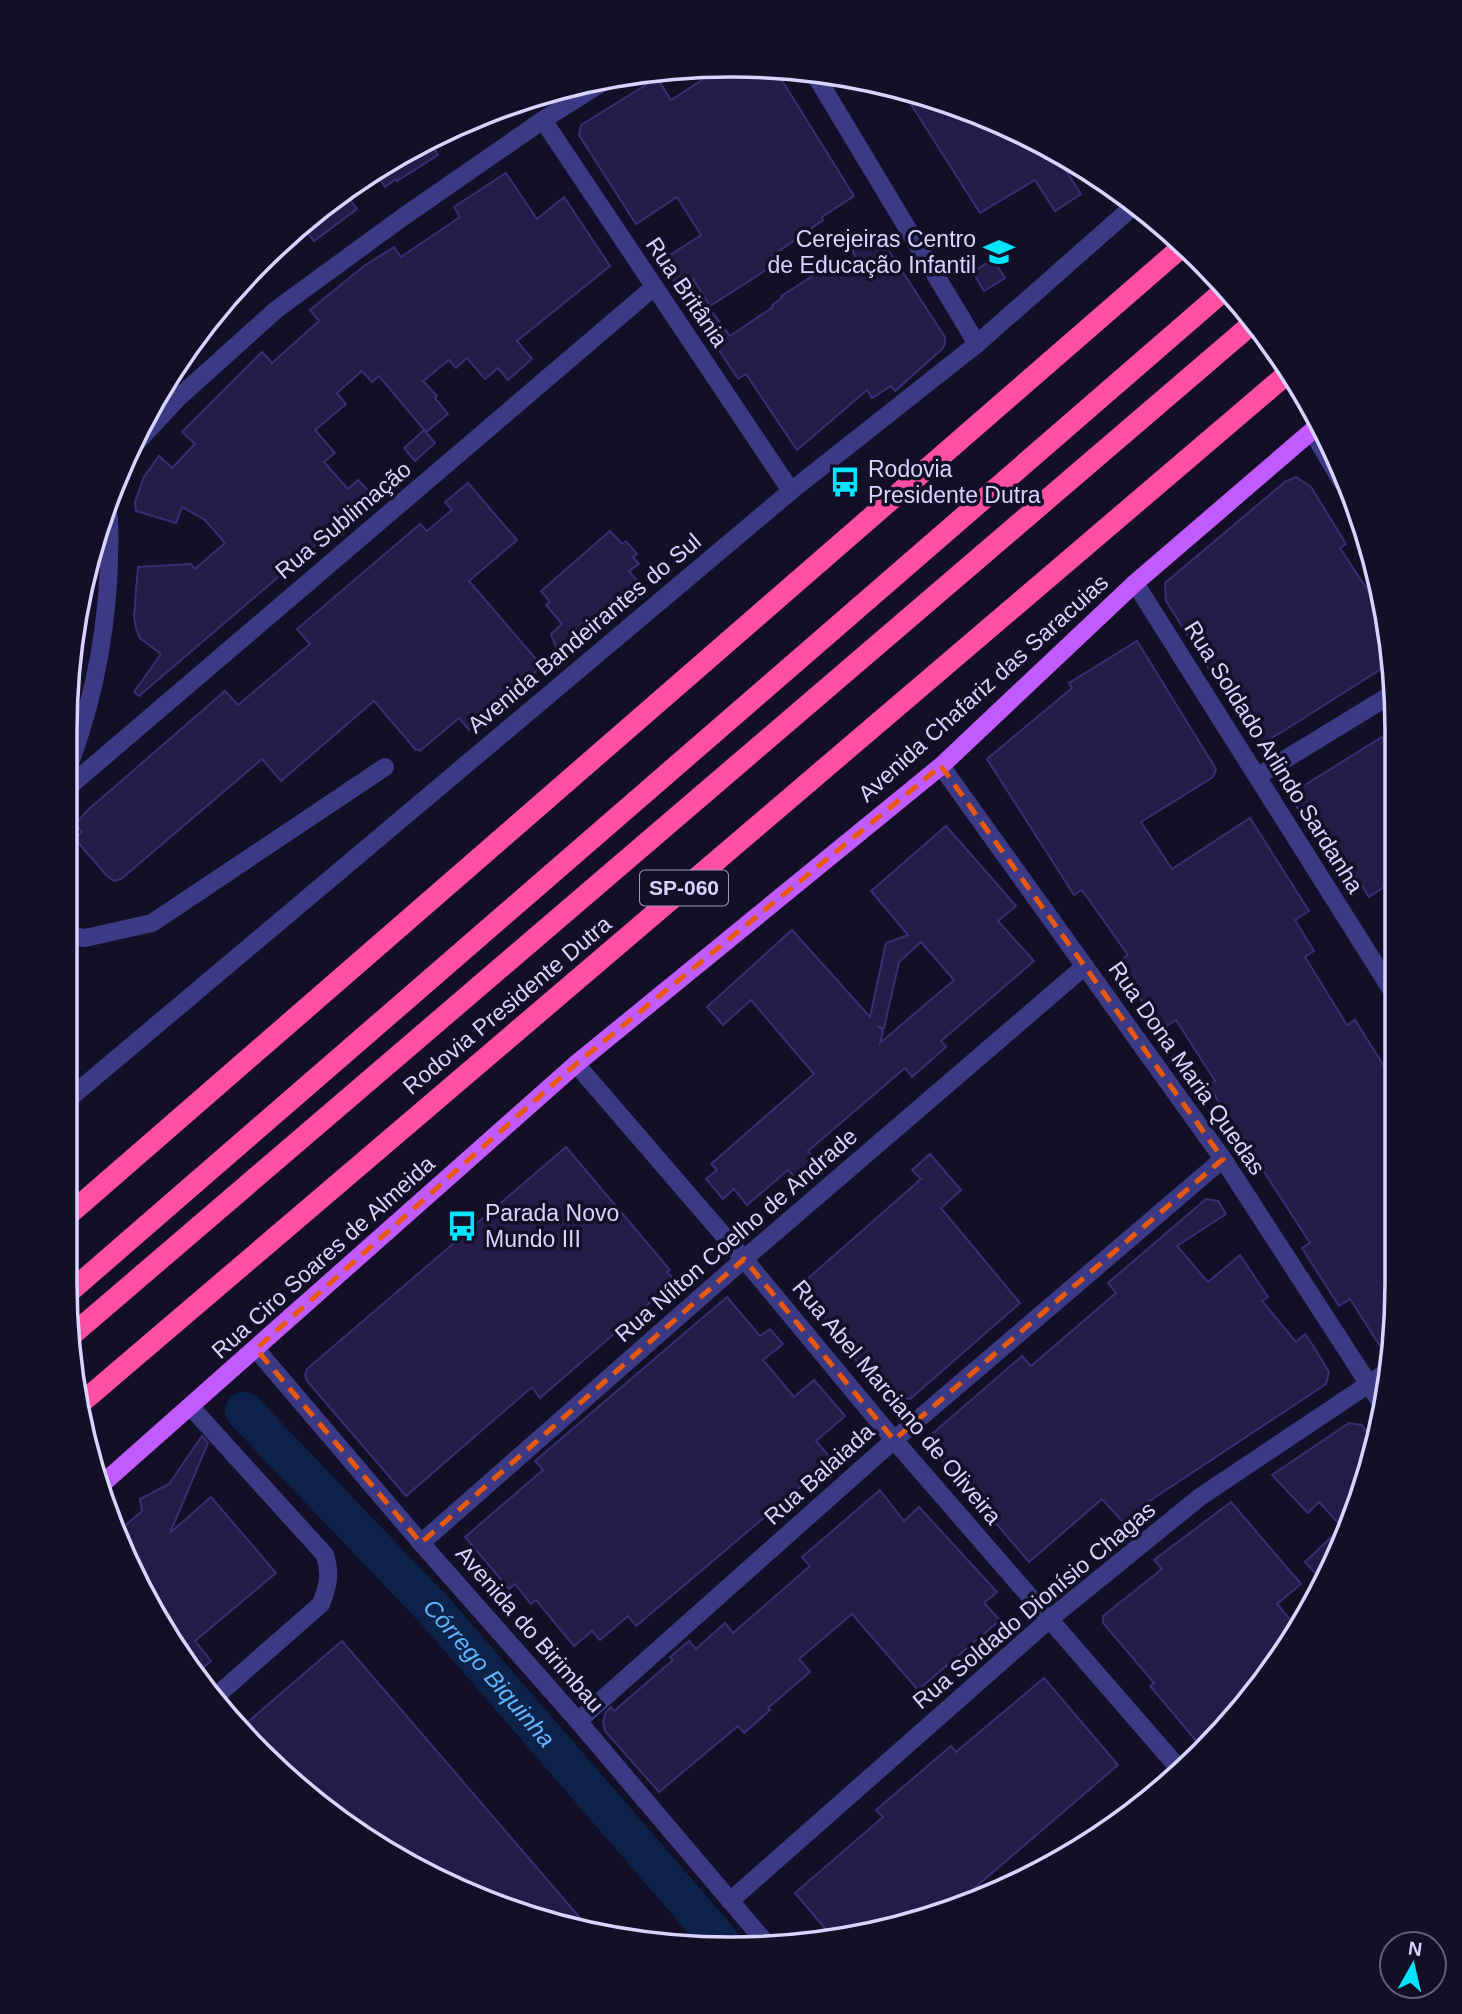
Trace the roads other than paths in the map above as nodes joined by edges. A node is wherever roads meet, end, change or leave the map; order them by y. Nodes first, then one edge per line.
1 (820, 84) edge
2 (584, 94) edge
3 (543, 120) junction
4 (1128, 211) edge
5 (1176, 252) edge
6 (654, 287) junction
7 (1219, 295) edge
8 (1246, 329) edge
9 (977, 344) junction
10 (1281, 378) edge
11 (155, 422) edge
12 (1312, 431) edge
13 (791, 491) junction
14 (109, 532) edge
15 (1135, 583) junction
16 (1384, 699) edge
17 (77, 741) edge
18 (941, 766) junction
19 (385, 767) dead end
20 (1258, 776) junction
21 (77, 780) edge
22 (77, 937) edge
23 (1085, 966) junction
24 (1385, 980) edge
25 (576, 1064) junction
26 (77, 1092) edge
27 (1223, 1159) junction
28 (77, 1208) edge
29 (744, 1259) junction
30 (77, 1285) edge
31 (78, 1330) edge
32 (256, 1349) junction
33 (1377, 1378) edge
34 (1368, 1384) junction
35 (1375, 1394) edge
36 (88, 1397) edge
37 (191, 1407) junction
38 (894, 1440) junction
39 (108, 1479) edge
40 (421, 1543) junction
41 (1051, 1618) junction
42 (221, 1692) edge
43 (578, 1721) junction
44 (1174, 1763) edge
45 (730, 1900) junction
46 (760, 1936) edge

1 - 9 street
2 - 3 street
3 - 6 street, Rua Britânia
3 - 11 street
4 - 9 street, Avenida Bandeirantes do Sul
5 - 28 highway
6 - 13 street, Rua Britânia
6 - 21 street, Rua Sublimação
7 - 30 highway
8 - 31 highway, Rodovia Presidente Dutra / SP-060
9 - 13 street, Avenida Bandeirantes do Sul
10 - 36 highway, Rodovia Presidente Dutra / SP-060
12 - 15 main road, Avenida Chafariz das Saracuias
13 - 26 street, Avenida Bandeirantes do Sul
14 - 17 street
15 - 18 main road, Avenida Chafariz das Saracuias
15 - 20 street, Rua Soldado Arlindo Sardanha
16 - 20 street
18 - 23 street, Rua Dona Maria Quedas
18 - 25 main road, Avenida Chafariz das Saracuias
19 - 22 street
20 - 24 street, Rua Soldado Arlindo Sardanha
23 - 27 street, Rua Dona Maria Quedas
23 - 29 street, Rua Nílton Coelho de Andrade
25 - 29 street, Rua Abel Marciano de Oliveira
25 - 32 main road, Rua Ciro Soares de Almeida
27 - 34 street, Rua Dona Maria Quedas
27 - 38 street, Rua Balaiada
29 - 38 street, Rua Abel Marciano de Oliveira
29 - 40 street, Rua Nílton Coelho de Andrade
32 - 37 main road, Rua Ciro Soares de Almeida
32 - 40 street, Avenida do Birimbau
33 - 34 street, Rua Soldado Dionísio Chagas
34 - 35 street, Rua Dona Maria Quedas
34 - 41 street, Rua Soldado Dionísio Chagas
37 - 39 main road, Rua Ciro Soares de Almeida
37 - 42 street
38 - 41 street, Rua Abel Marciano de Oliveira
38 - 43 street, Rua Balaiada
40 - 43 street, Avenida do Birimbau
41 - 44 street, Rua Abel Marciano de Oliveira
41 - 45 street, Rua Soldado Dionísio Chagas
43 - 45 street, Avenida do Birimbau
45 - 46 street, Avenida do Birimbau

